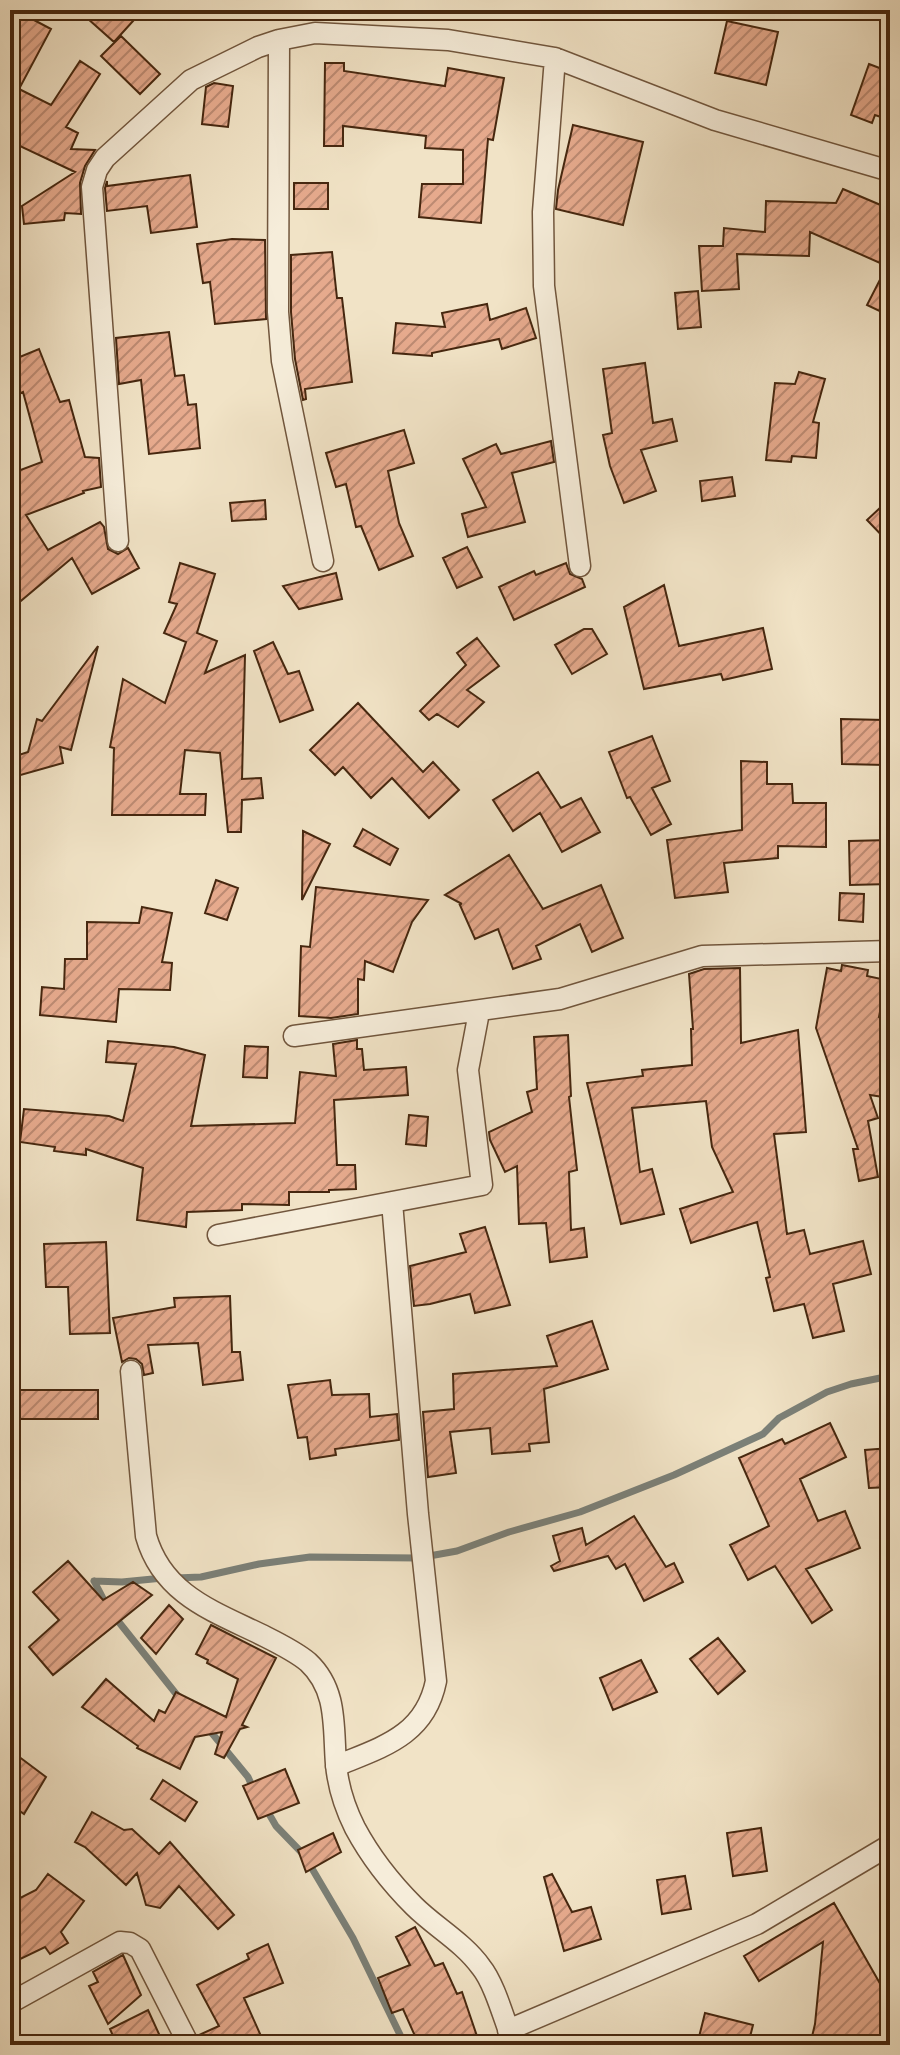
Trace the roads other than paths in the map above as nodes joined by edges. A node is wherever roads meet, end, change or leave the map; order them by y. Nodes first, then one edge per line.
1 (279, 40) junction
2 (555, 58) junction
3 (890, 171) edge
4 (118, 541) dead end
5 (323, 561) dead end
6 (580, 566) dead end
7 (890, 951) edge
8 (479, 1012) junction
9 (294, 1036) dead end
10 (392, 1202) junction
11 (218, 1235) dead end
12 (131, 1371) dead end
13 (336, 1766) junction
14 (890, 1845) edge
15 (10, 2003) edge
16 (511, 2038) edge
17 (189, 2045) edge

1 - 2 street
1 - 4 street
1 - 5 street
2 - 3 street
2 - 6 street
7 - 8 street
8 - 9 street
8 - 10 street
10 - 11 street
10 - 13 street
12 - 13 street
13 - 16 street
14 - 16 street
15 - 17 street

